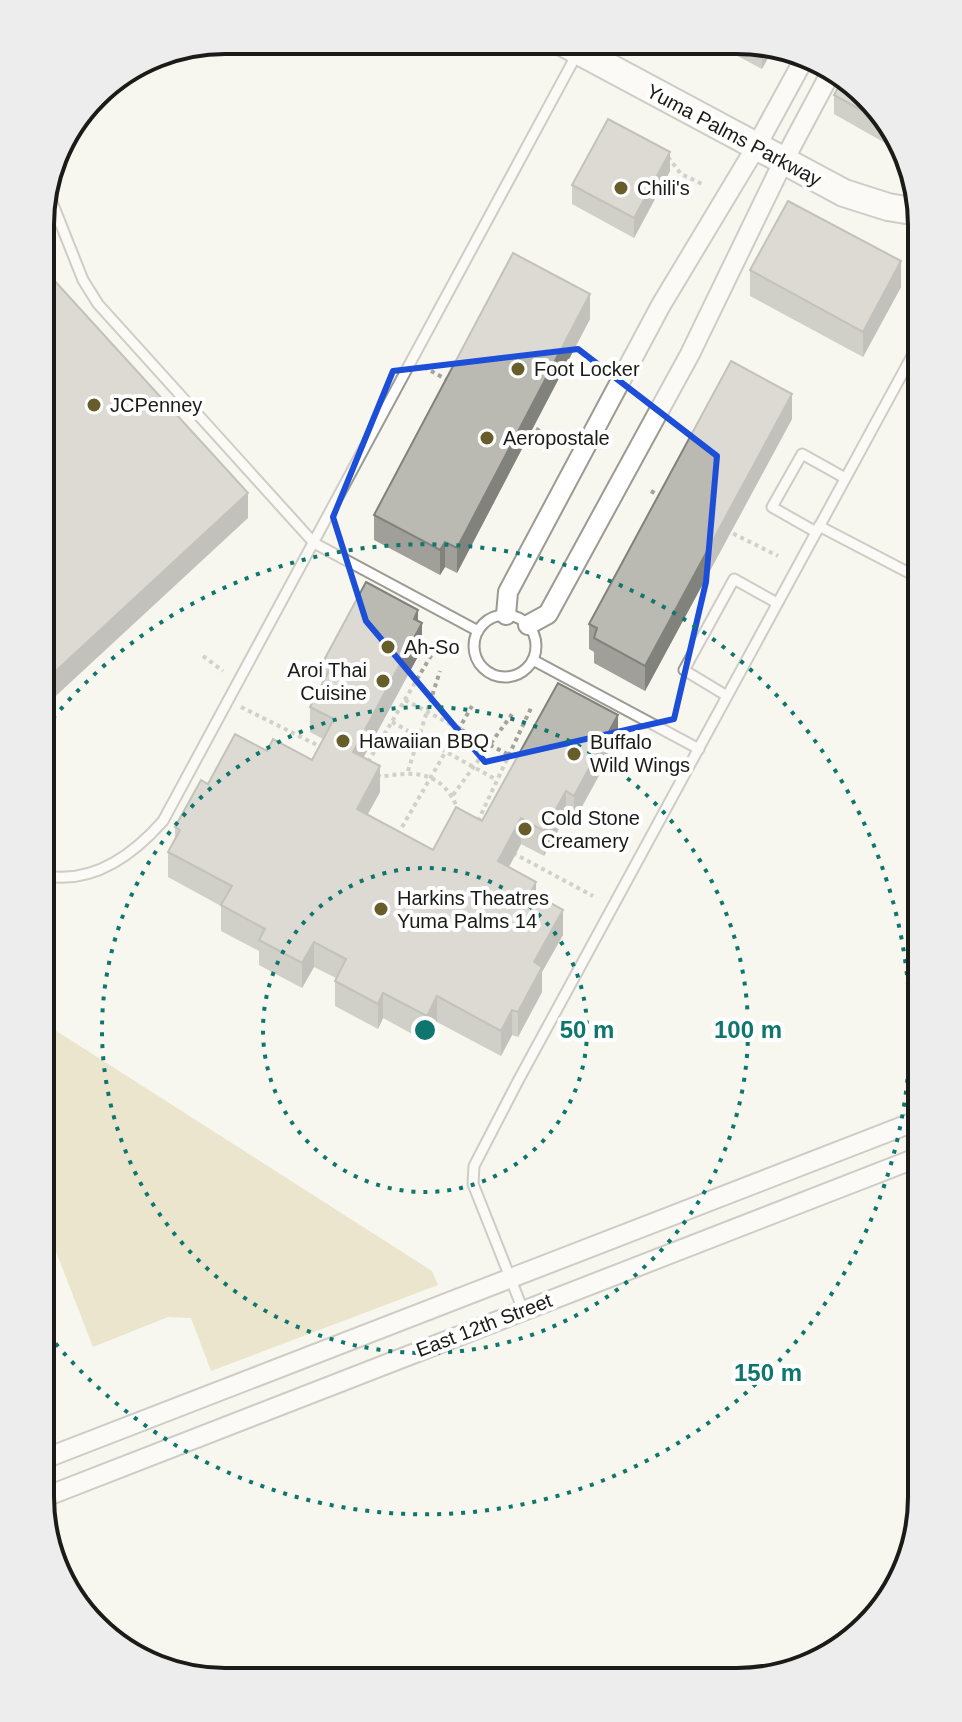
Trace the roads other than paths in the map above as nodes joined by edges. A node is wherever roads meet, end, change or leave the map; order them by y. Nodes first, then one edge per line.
1 (566, 54) edge
2 (583, 54) edge
3 (800, 66) edge
4 (827, 80) edge
5 (756, 147) junction
6 (783, 162) junction
7 (55, 209) edge
8 (908, 210) edge
9 (908, 363) edge
10 (845, 478) junction
11 (818, 529) junction
12 (314, 543) junction
13 (908, 573) edge
14 (777, 603) junction
15 (506, 615) junction
16 (528, 625) junction
17 (478, 631) junction
18 (533, 660) junction
19 (727, 696) junction
20 (699, 749) junction
21 (54, 875) edge
22 (908, 1124) edge
23 (908, 1161) edge
24 (510, 1278) junction
25 (523, 1310) junction
26 (54, 1455) edge
27 (54, 1491) edge

1 - 12 lane
2 - 5 street, Yuma Palms Parkway
3 - 5 street
4 - 6 street
5 - 6 street, Yuma Palms Parkway
5 - 15 street
6 - 8 street, Yuma Palms Parkway
6 - 16 street
7 - 12 lane
9 - 10 lane
10 - 11 lane
10 - 11 lane
11 - 13 lane
11 - 14 lane
12 - 17 lane
12 - 21 lane
14 - 19 lane
14 - 19 lane
15 - 16 lane
15 - 17 lane
16 - 18 lane
17 - 18 lane
18 - 20 lane
19 - 20 lane
20 - 24 lane
22 - 24 street, East 12th Street
23 - 25 street, East 12th Street
24 - 25 lane
24 - 26 street, East 12th Street
25 - 27 street, East 12th Street

